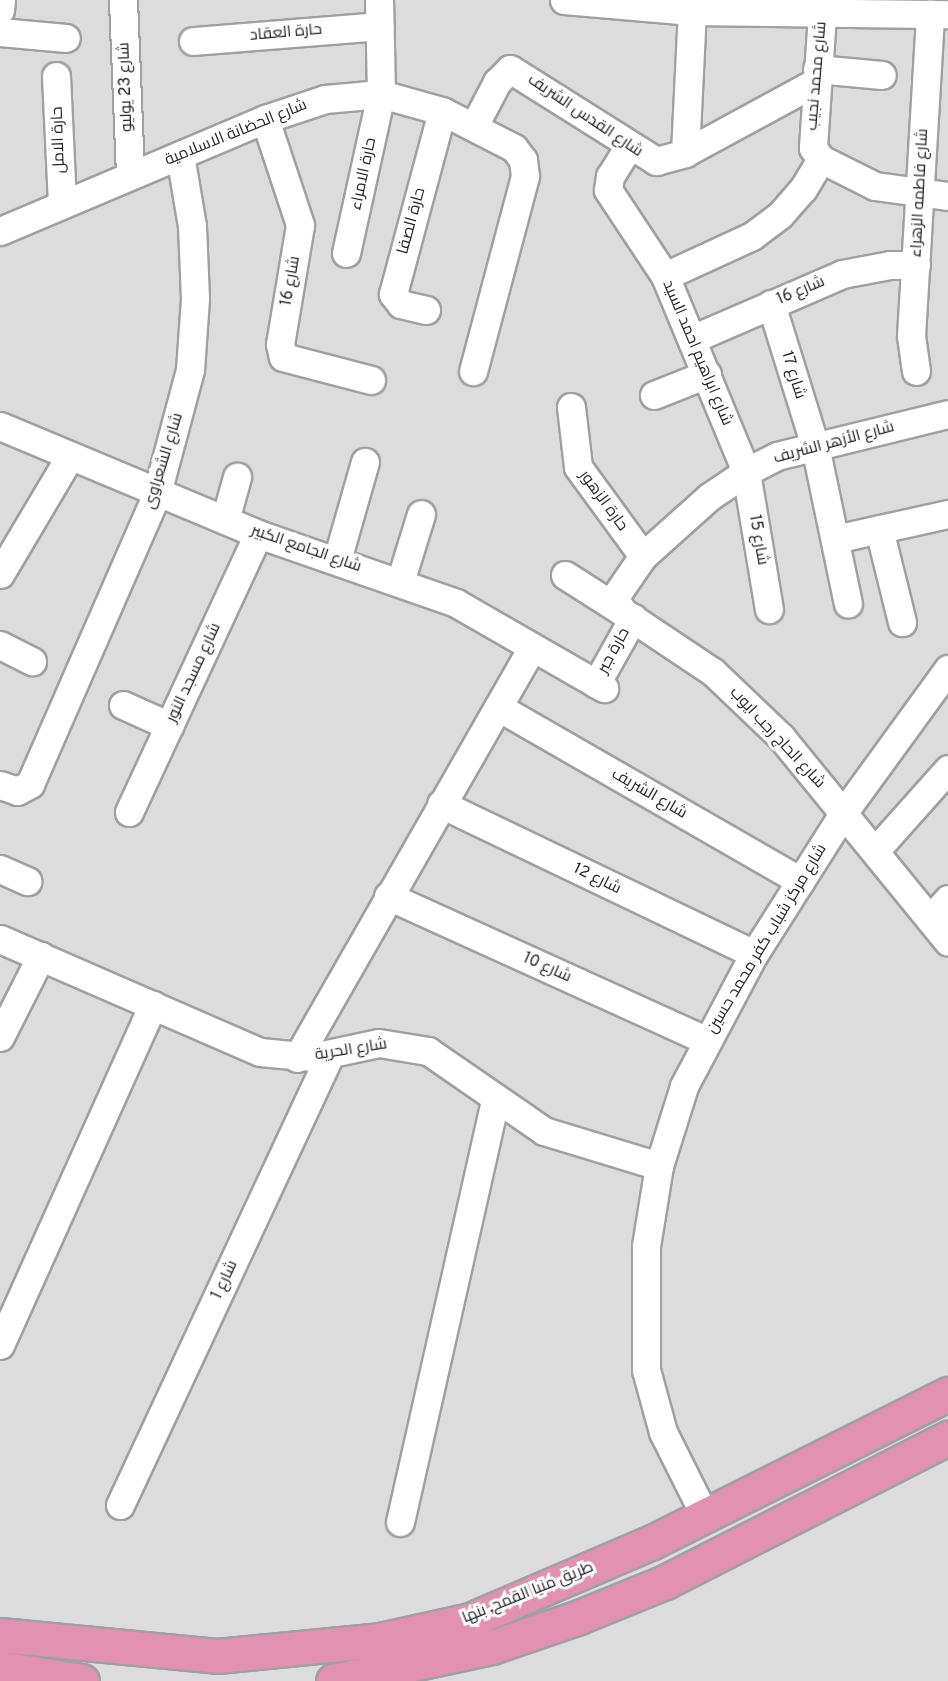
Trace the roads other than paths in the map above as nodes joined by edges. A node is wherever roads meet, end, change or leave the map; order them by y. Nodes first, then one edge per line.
1 (1, 0) edge
2 (123, 0) edge
3 (564, 0) edge
4 (643, 4) edge
5 (823, 6) edge
6 (0, 10) edge
7 (692, 11) junction
8 (379, 13) edge
9 (939, 14) edge
10 (0, 32) edge
11 (66, 38) dead end
12 (193, 41) dead end
13 (882, 75) dead end
14 (56, 76) dead end
15 (817, 76) junction
16 (381, 94) junction
17 (442, 111) junction
18 (265, 119) junction
19 (474, 126) junction
20 (629, 146) junction
21 (685, 153) junction
22 (180, 155) junction
23 (821, 159) junction
24 (130, 175) junction
25 (919, 194) junction
26 (948, 196) edge
27 (62, 204) junction
28 (0, 231) edge
29 (346, 253) dead end
30 (915, 265) junction
31 (665, 276) junction
32 (771, 304) junction
33 (426, 310) dead end
34 (692, 339) junction
35 (473, 371) dead end
36 (916, 371) dead end
37 (707, 374) junction
38 (371, 380) dead end
39 (654, 395) dead end
40 (571, 407) dead end
41 (948, 414) edge
42 (0, 426) edge
43 (815, 446) junction
44 (69, 458) junction
45 (365, 462) dead end
46 (746, 472) junction
47 (237, 477) dead end
48 (157, 493) junction
49 (421, 513) dead end
50 (948, 514) edge
51 (225, 520) junction
52 (879, 529) junction
53 (258, 534) junction
54 (835, 539) junction
55 (643, 556) junction
56 (337, 560) junction
57 (0, 574) edge
58 (565, 575) dead end
59 (400, 582) junction
60 (848, 604) dead end
61 (770, 609) dead end
62 (628, 615) junction
63 (902, 622) dead end
64 (0, 645) edge
65 (532, 647) junction
66 (32, 661) dead end
67 (948, 669) edge
68 (600, 686) joint
69 (123, 705) dead end
70 (498, 707) junction
71 (170, 726) junction
72 (948, 769) edge
73 (0, 785) edge
74 (441, 804) junction
75 (129, 812) dead end
76 (844, 812) junction
77 (875, 851) junction
78 (0, 869) edge
79 (800, 880) junction
80 (27, 881) dead end
81 (388, 896) junction
82 (939, 909) edge
83 (0, 939) edge
84 (948, 942) edge
85 (754, 954) junction
86 (40, 956) junction
87 (153, 1005) junction
88 (0, 1036) edge
89 (705, 1040) junction
90 (330, 1054) junction
91 (297, 1058) junction
92 (495, 1101) junction
93 (659, 1166) junction
94 (0, 1345) edge
95 (948, 1394) edge
96 (948, 1438) edge
97 (120, 1505) dead end
98 (705, 1516) junction
99 (400, 1522) dead end
100 (652, 1542) junction
101 (665, 1582) junction
102 (0, 1635) edge
103 (0, 1668) edge
104 (82, 1681) edge
105 (333, 1681) edge

1 - 6 street
2 - 24 street, شارع 23 يوليو
3 - 4 street
4 - 7 street
5 - 7 street
5 - 9 street
5 - 15 street, شارع محمد نجيب
7 - 21 street
8 - 12 street, حارة العقاد
8 - 16 street, حارة الامراء
9 - 25 street, شارع فاطمه الزهراء
10 - 11 street
13 - 15 street
14 - 27 street, حارة الامل
15 - 21 street, شارع القدس الشريف
15 - 23 street, شارع محمد نجيب
16 - 17 street, شارع الحضانة الاسلامية
16 - 18 street, شارع الحضانة الاسلامية
16 - 29 street, حارة الامراء
17 - 19 street, شارع الحضانة الاسلامية
17 - 33 street, حارة الصفا
18 - 22 street, شارع الحضانة الاسلامية
18 - 38 street, شارع 16
19 - 20 street, شارع القدس الشريف
19 - 35 street, شارع الحضانة الاسلامية
20 - 21 street, شارع القدس الشريف
20 - 31 street, شارع ابراهيم احمد السيد
22 - 24 street, شارع الحضانة الاسلامية
22 - 48 street, شارع الشعراوى
23 - 25 street
23 - 31 street
24 - 27 street, شارع الحضانة الاسلامية
25 - 26 street
25 - 30 street, شارع فاطمه الزهراء
27 - 28 street, شارع الحضانة الاسلامية
30 - 32 street, شارع 16
30 - 36 street, شارع فاطمه الزهراء
31 - 34 street, شارع ابراهيم احمد السيد
32 - 34 street, شارع 16
32 - 43 street, شارع 17
34 - 37 street, شارع ابراهيم احمد السيد
37 - 39 street
37 - 46 street, شارع ابراهيم احمد السيد
40 - 55 street, حارة الزهور
41 - 43 street, شارع الأزهر الشريف
42 - 44 street, شارع الجامع الكبير
43 - 46 street, شارع الأزهر الشريف
43 - 54 street, شارع 17
44 - 48 street, شارع الجامع الكبير
44 - 57 street
45 - 56 street
46 - 55 street, شارع الأزهر الشريف
46 - 61 street, شارع 15
47 - 51 street
48 - 51 street, شارع الجامع الكبير
48 - 73 street, شارع الشعراوى
49 - 59 street
50 - 52 street
51 - 53 street, شارع الجامع الكبير
52 - 54 street
52 - 63 street
53 - 56 street, شارع الجامع الكبير
53 - 71 street, شارع مسجد النور
54 - 60 street, شارع 17
55 - 62 street
56 - 59 street, شارع الجامع الكبير
58 - 62 street, شارع الحاج رجب ايوب
59 - 65 street, شارع الجامع الكبير
62 - 68 street, حارة جبر
62 - 76 street, شارع الحاج رجب ايوب
64 - 66 street
65 - 68 street, شارع الجامع الكبير
65 - 70 street
67 - 76 street, شارع مركز شباب كفر محمد حسين
69 - 71 street
70 - 74 street
70 - 79 street, شارع الشريف
71 - 75 street, شارع مسجد النور
72 - 77 street
74 - 81 street
74 - 85 street, شارع 12
76 - 77 street, شارع الحاج رجب ايوب
76 - 79 street, شارع مركز شباب كفر محمد حسين
77 - 82 street, شارع الحاج رجب ايوب
78 - 80 street
79 - 85 street, شارع مركز شباب كفر محمد حسين
81 - 89 street, شارع 10
81 - 91 street
82 - 84 street, شارع الحاج رجب ايوب
83 - 86 street, شارع الحرية
85 - 89 street, شارع مركز شباب كفر محمد حسين
86 - 87 street, شارع الحرية
86 - 88 street
87 - 91 street, شارع الحرية
87 - 94 street
89 - 93 street, شارع مركز شباب كفر محمد حسين
90 - 91 street, شارع الحرية
90 - 92 street, شارع الحرية
90 - 97 street, شارع 1
92 - 93 street, شارع الحرية
92 - 99 street
93 - 98 street, شارع مركز شباب كفر محمد حسين
95 - 98 highway, طريق منيا القمح, بنها
96 - 101 highway, طريق منيا القمح, بنها
98 - 100 highway, طريق منيا القمح, بنها
100 - 101 highway
100 - 102 highway, طريق منيا القمح, بنها
101 - 105 highway, طريق منيا القمح, بنها
103 - 104 highway

